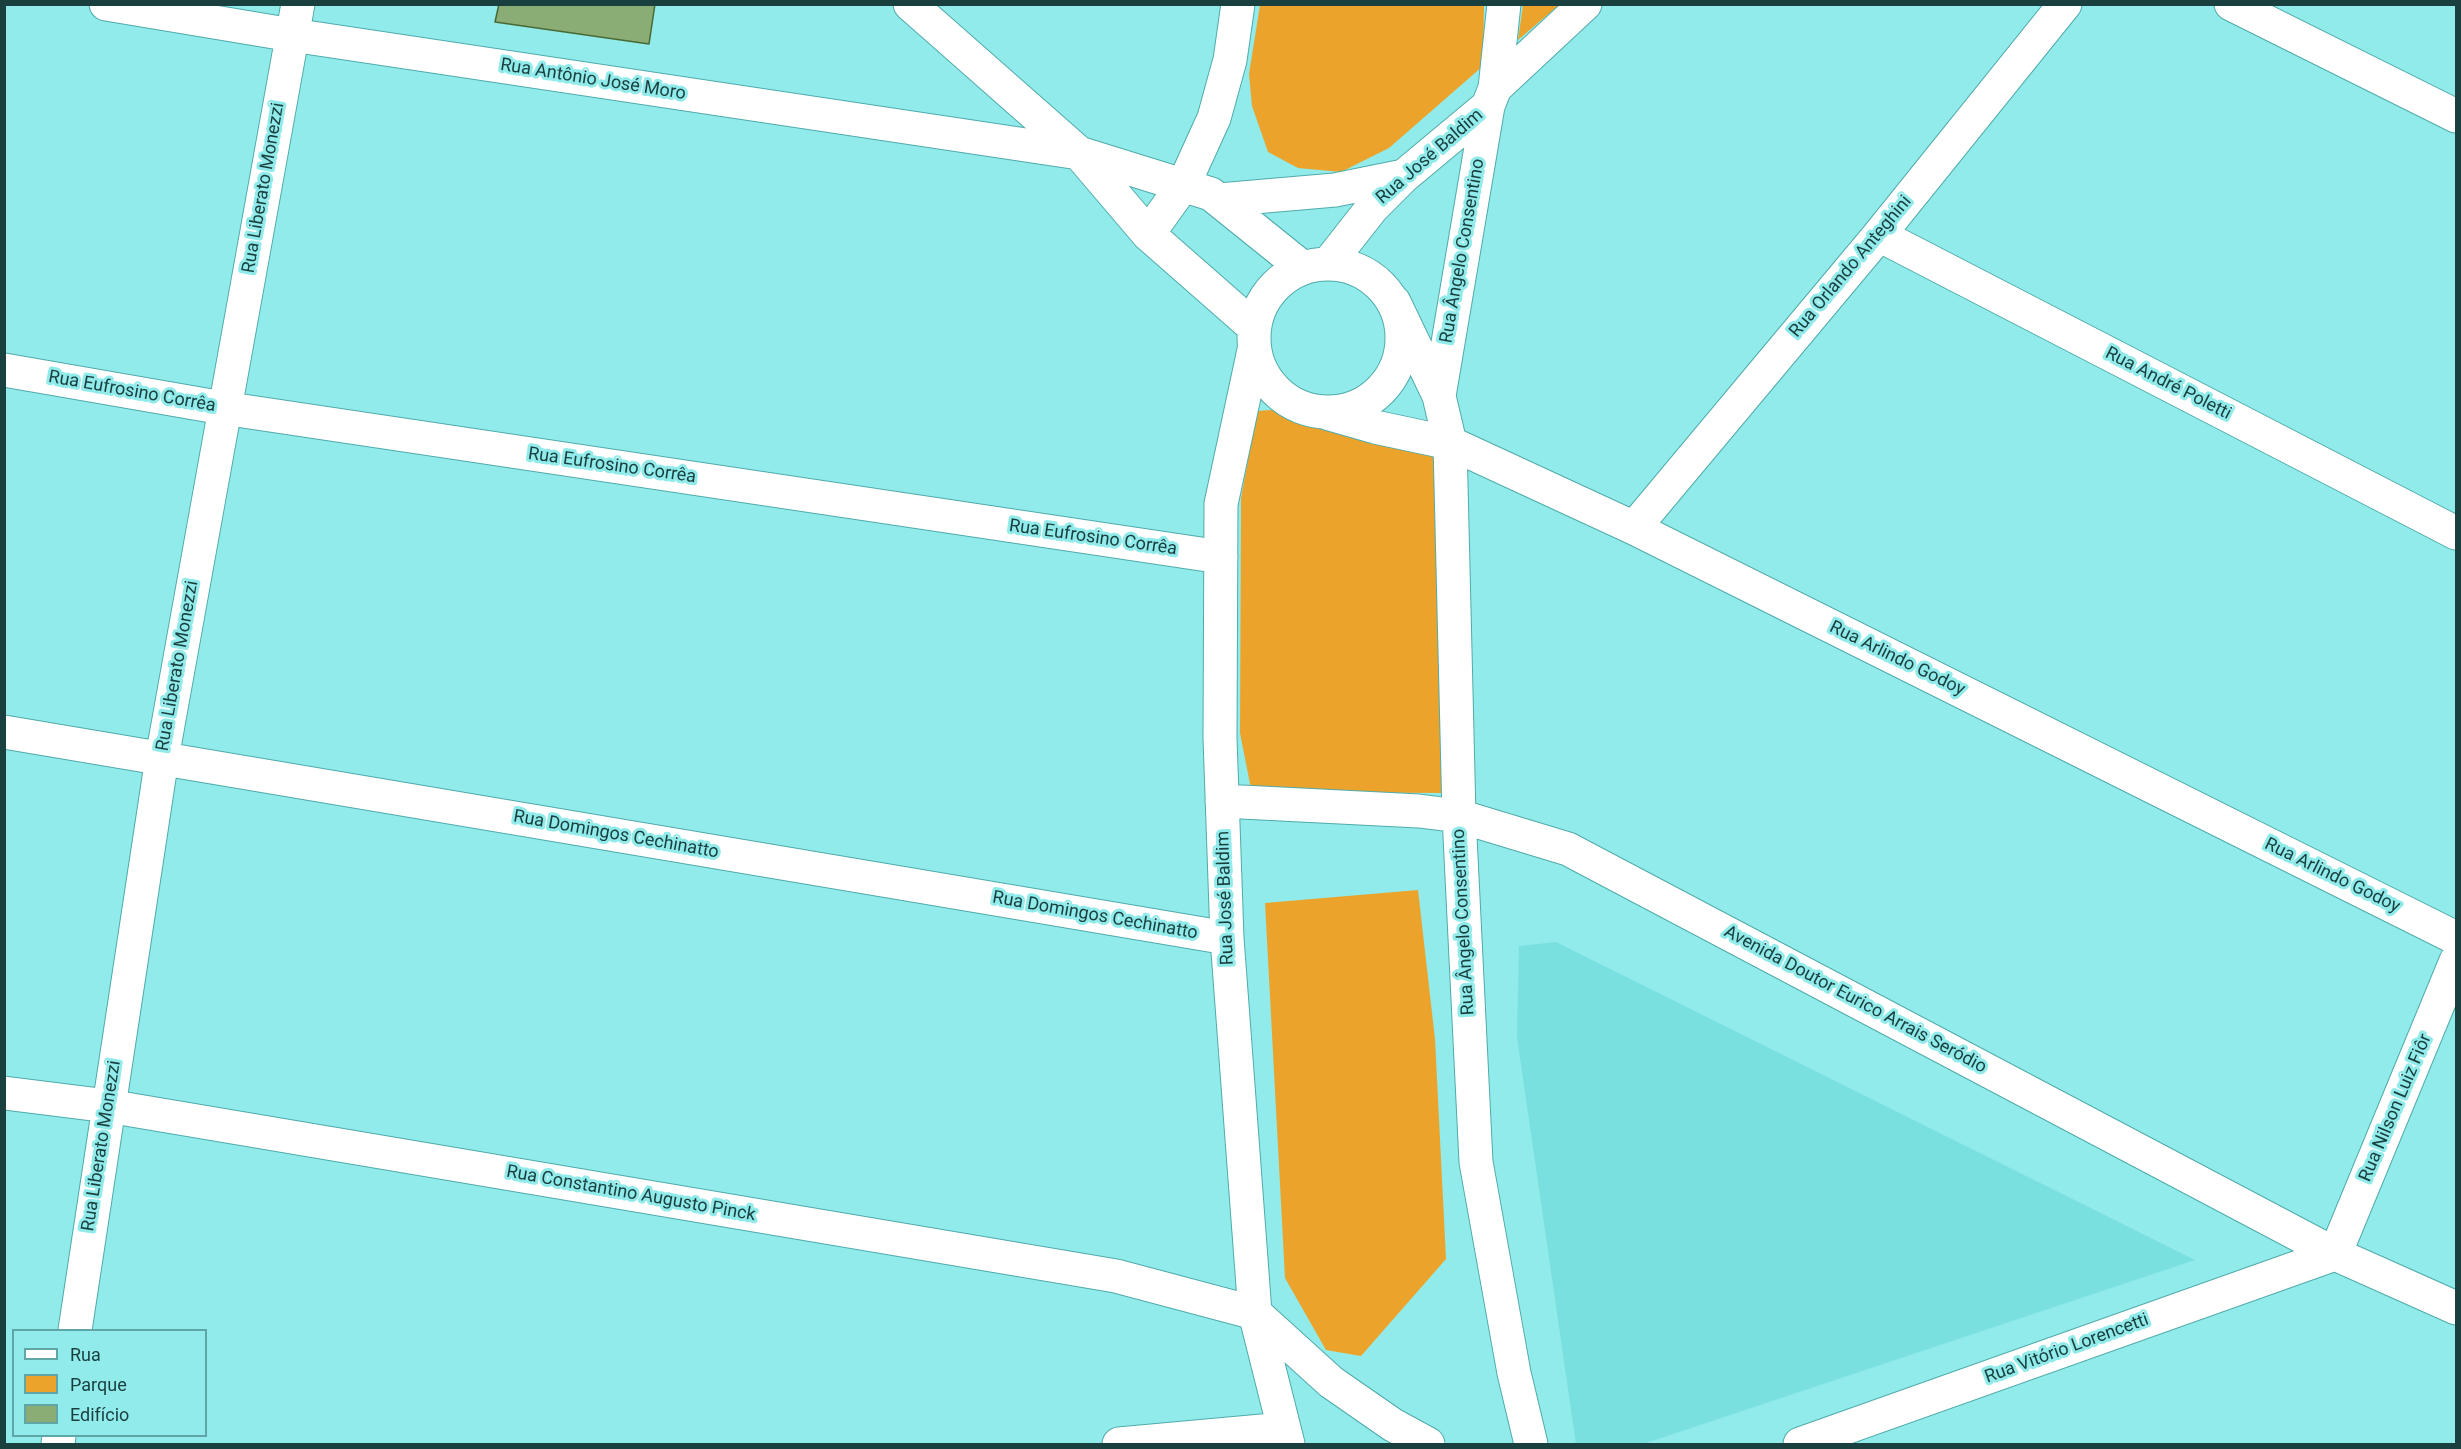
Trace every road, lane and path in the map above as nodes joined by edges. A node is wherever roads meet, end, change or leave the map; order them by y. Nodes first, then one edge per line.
1 (106, 4) edge
2 (910, 4) edge
3 (1239, 4) edge
4 (1504, 4) edge
5 (1585, 4) edge
6 (2065, 4) edge
7 (2231, 4) edge
8 (295, 20) edge
9 (1492, 97) junction
10 (2457, 116) edge
11 (1079, 153) junction
12 (1404, 176) junction
13 (1184, 184) junction
14 (1219, 200) junction
15 (1148, 234) junction
16 (1879, 235) junction
17 (1316, 266) junction
18 (1394, 302) junction
19 (1254, 338) junction
20 (4, 370) edge
21 (1439, 396) junction
22 (223, 408) junction
23 (1326, 413) junction
24 (1450, 443) junction
25 (1635, 528) junction
26 (2457, 533) edge
27 (1221, 557) junction
28 (4, 732) edge
29 (162, 758) junction
30 (1222, 801) junction
31 (1459, 816) junction
32 (1227, 938) junction
33 (2457, 938) edge
34 (2457, 962) edge
35 (4, 1093) edge
36 (108, 1106) junction
37 (2335, 1254) junction
38 (2457, 1308) edge
39 (1255, 1313) junction
40 (75, 1329) edge
41 (1286, 1437) edge
42 (1119, 1444) edge
43 (1428, 1444) edge
44 (1531, 1444) edge
45 (1800, 1444) edge

1 - 8 street, Rua Antônio José Moro
2 - 11 street
3 - 13 street
4 - 9 street, Rua Ângelo Consentino
5 - 9 street, Rua José Baldim
6 - 16 street, Rua Orlando Anteghini
7 - 10 street
8 - 11 street, Rua Antônio José Moro
8 - 22 street, Rua Liberato Monezzi
9 - 12 street, Rua José Baldim
9 - 21 street, Rua Ângelo Consentino
11 - 13 street, Rua Antônio José Moro
11 - 15 street
12 - 14 street
12 - 17 street, Rua José Baldim
13 - 14 street, Rua Antônio José Moro
13 - 15 street
14 - 17 street
15 - 19 street
16 - 25 street, Rua Orlando Anteghini
16 - 26 street, Rua André Poletti
17 - 18 street
17 - 19 street
18 - 21 street, Rua Ângelo Consentino
18 - 23 street
19 - 23 street
19 - 27 street, Rua José Baldim
20 - 22 street, Rua Eufrosino Corrêa
21 - 24 street, Rua Ângelo Consentino
22 - 27 street, Rua Eufrosino Corrêa
22 - 29 street, Rua Liberato Monezzi
23 - 24 street, Rua Arlindo Godoy
24 - 25 street, Rua Arlindo Godoy
24 - 31 street, Rua Ângelo Consentino
25 - 33 street, Rua Arlindo Godoy
27 - 30 street, Rua José Baldim
28 - 29 street, Rua Domingos Cechinatto
29 - 32 street, Rua Domingos Cechinatto
29 - 36 street, Rua Liberato Monezzi
30 - 31 street, Avenida Doutor Eurico Arrais Seródio
30 - 32 street, Rua José Baldim
31 - 37 street, Avenida Doutor Eurico Arrais Seródio
31 - 44 street, Rua Ângelo Consentino
32 - 39 street, Rua José Baldim
34 - 37 street, Rua Nilson Luiz Fiôr
35 - 36 street, Rua Constantino Augusto Pinck
36 - 39 street, Rua Constantino Augusto Pinck
36 - 40 street, Rua Liberato Monezzi
37 - 38 street, Avenida Doutor Eurico Arrais Seródio
37 - 45 street, Rua Vitório Lorencetti
39 - 41 street, Rua José Baldim
39 - 43 street
41 - 42 street

